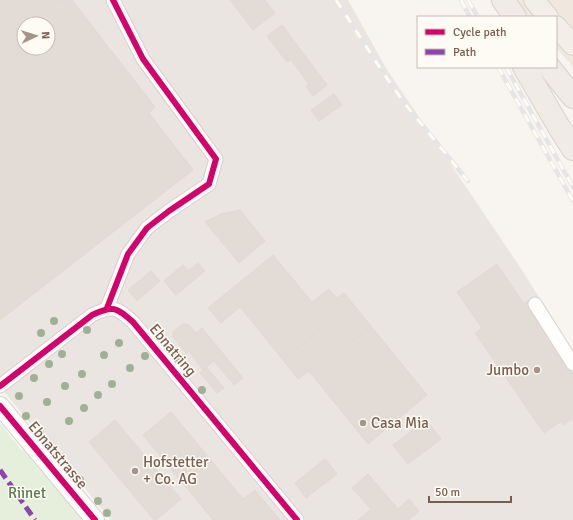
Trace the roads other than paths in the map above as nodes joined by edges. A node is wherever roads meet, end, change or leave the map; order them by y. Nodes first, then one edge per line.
1 (113, 0) edge
2 (487, 0) edge
3 (498, 0) edge
4 (504, 0) edge
5 (534, 0) edge
6 (496, 16) edge
7 (506, 16) edge
8 (514, 16) edge
9 (547, 16) edge
10 (557, 27) edge
11 (573, 45) edge
12 (525, 68) edge
13 (537, 68) edge
14 (550, 68) edge
15 (573, 97) edge
16 (573, 128) edge
17 (573, 148) edge
18 (536, 304) dead end
19 (107, 308) junction
20 (573, 364) edge
21 (0, 386) edge
22 (0, 406) edge
23 (95, 520) edge
24 (297, 520) edge

1 - 19 street
2 - 6 highway
3 - 7 highway
4 - 8 highway
5 - 9 main road
10 - 11 main road
12 - 17 highway
13 - 16 highway
14 - 15 highway
18 - 20 street
19 - 21 street
19 - 24 street, Ebnatring
22 - 23 street, Ebnatstrasse

